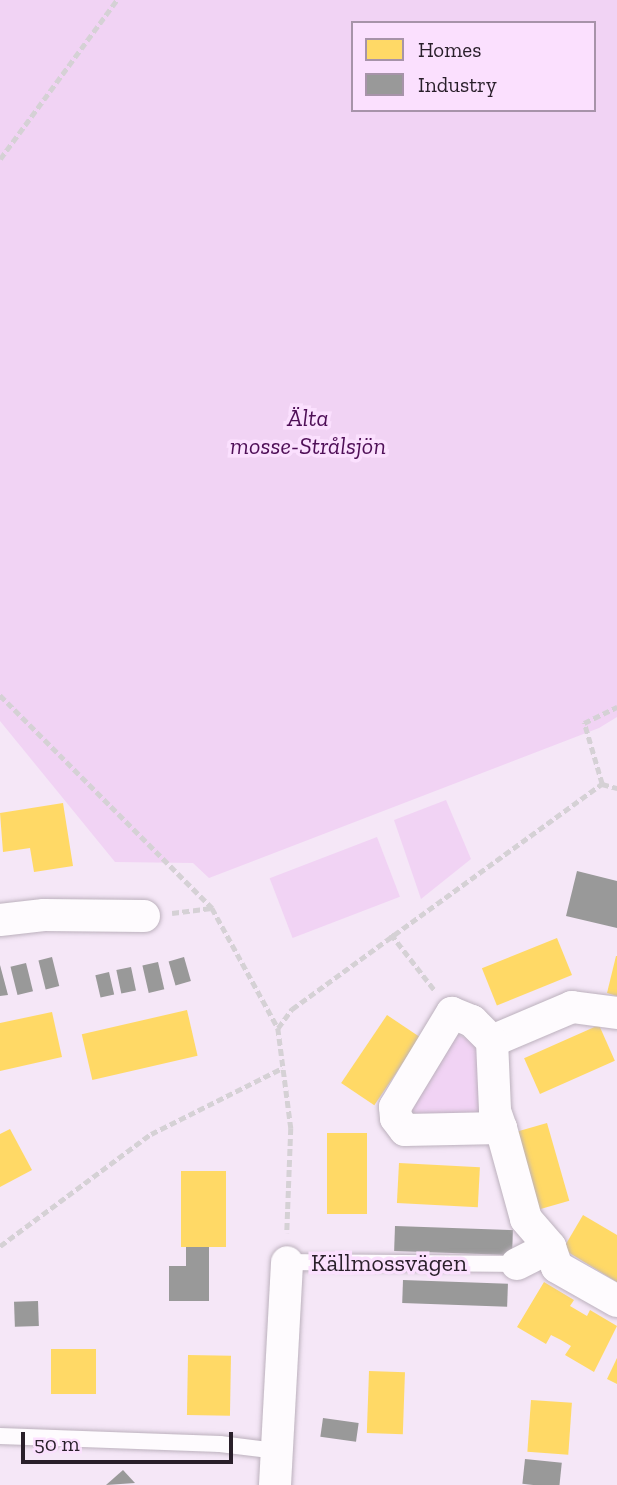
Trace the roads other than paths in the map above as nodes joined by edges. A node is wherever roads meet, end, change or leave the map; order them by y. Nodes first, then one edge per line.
1 (144, 916) road end
2 (0, 920) edge
3 (617, 1013) edge
4 (492, 1041) junction
5 (501, 1128) junction
6 (550, 1247) junction
7 (287, 1262) joint
8 (517, 1264) joint
9 (617, 1301) edge
10 (0, 1436) edge
11 (275, 1451) junction
12 (275, 1485) edge

1 - 2 street
3 - 4 street
4 - 5 street
4 - 5 street
5 - 6 street
6 - 8 street, Källmossvägen
6 - 9 street
7 - 8 lane, Källmossvägen
7 - 11 street, Källmossvägen
10 - 11 lane
11 - 12 street, Källmossvägen

